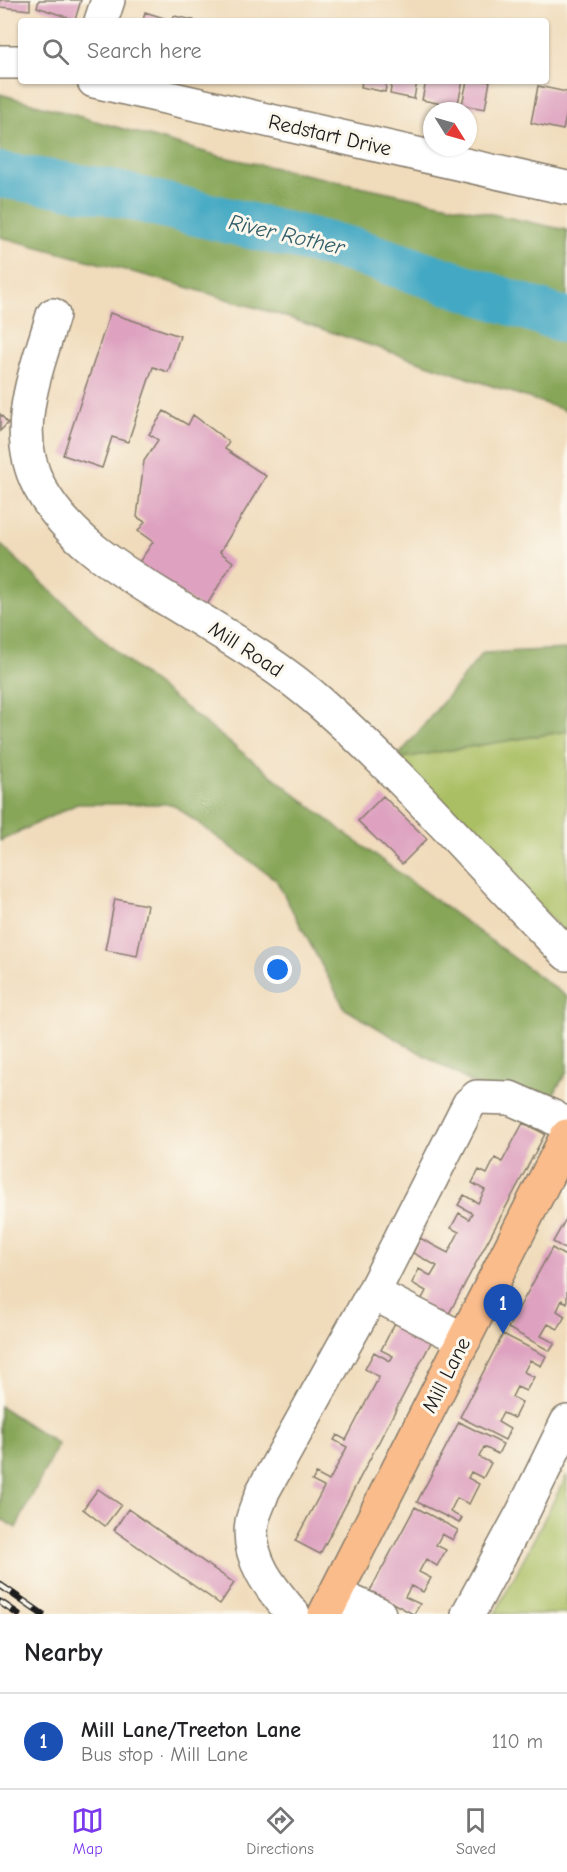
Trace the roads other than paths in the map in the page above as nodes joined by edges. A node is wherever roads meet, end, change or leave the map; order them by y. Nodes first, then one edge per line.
1 (108, 0) edge
2 (101, 18) edge
3 (0, 62) edge
4 (18, 62) edge
5 (107, 84) edge
6 (567, 188) edge
7 (53, 315) dead end
8 (567, 954) edge
9 (567, 1125) edge
10 (567, 1136) edge
11 (374, 1293) junction
12 (464, 1341) junction
13 (567, 1422) edge
14 (330, 1605) edge
15 (293, 1614) edge
16 (379, 1614) edge
17 (468, 1614) edge

1 - 2 street
3 - 4 street
5 - 6 street, Redstart Drive
7 - 8 street, Mill Road
9 - 11 street
10 - 12 main road, Mill Lane
11 - 12 street
11 - 15 street
12 - 14 main road, Mill Lane
13 - 17 street
14 - 16 street

